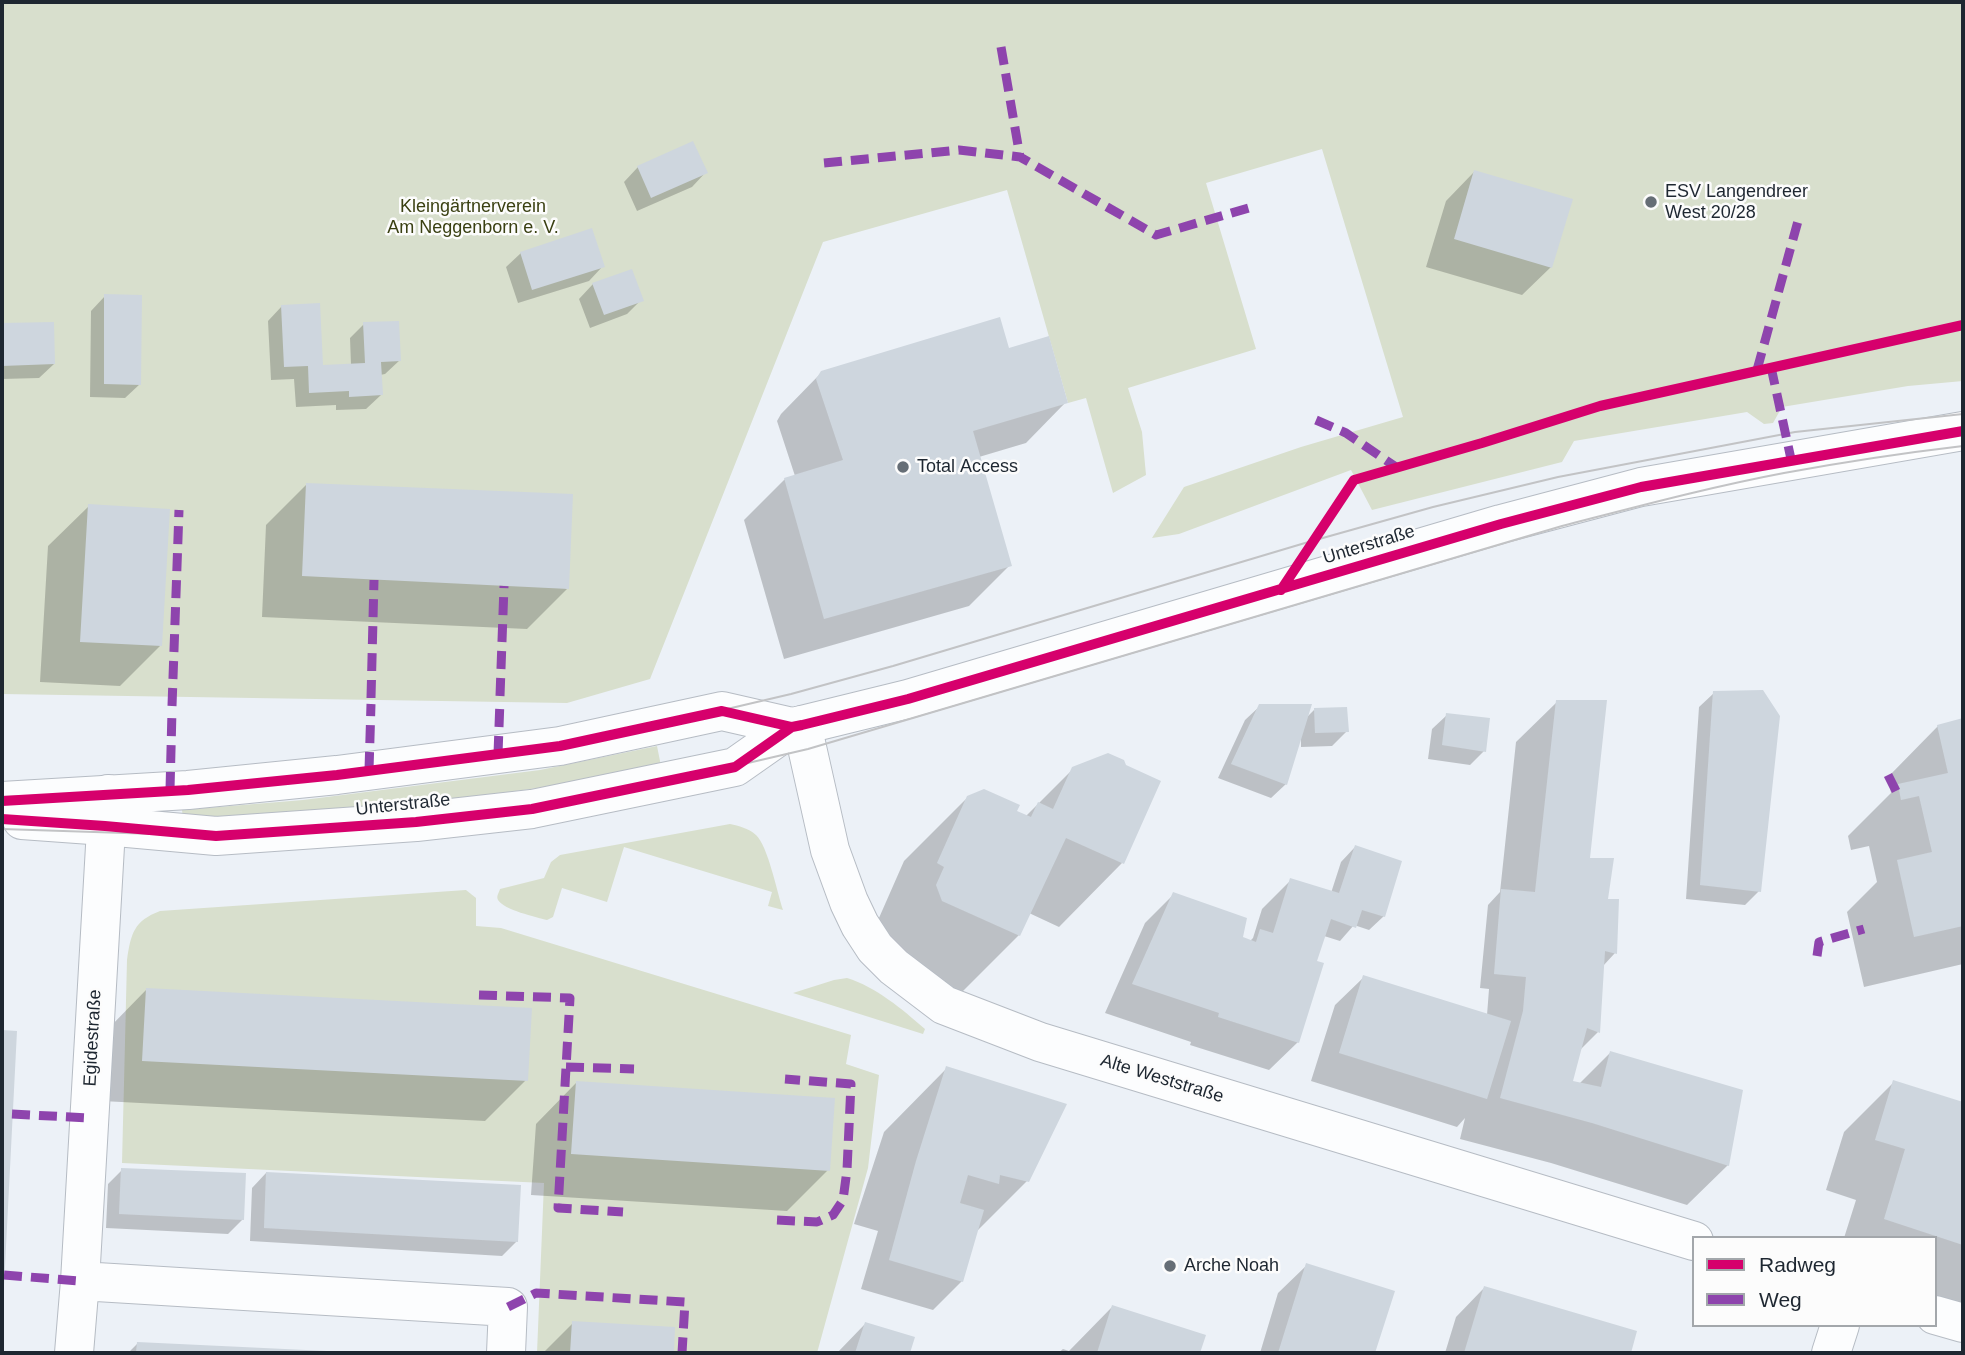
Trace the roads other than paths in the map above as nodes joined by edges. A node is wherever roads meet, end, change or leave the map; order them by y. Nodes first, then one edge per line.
1 (1963, 430) edge
2 (797, 726) junction
3 (2, 801) edge
4 (106, 810) junction
5 (2, 819) edge
6 (1692, 1240) edge
7 (80, 1281) junction
8 (1937, 1316) edge
9 (1963, 1323) edge
10 (1839, 1327) edge
11 (74, 1353) edge
12 (506, 1353) edge
13 (1831, 1353) edge

1 - 2 main road, Unterstraße
2 - 4 main road, Unterstraße
2 - 4 main road, Unterstraße
2 - 6 main road, Alte Weststraße
3 - 4 main road, Unterstraße
4 - 5 main road, Unterstraße
4 - 7 main road, Egidestraße
7 - 11 main road, Egidestraße
7 - 12 main road
8 - 9 main road
10 - 13 main road

